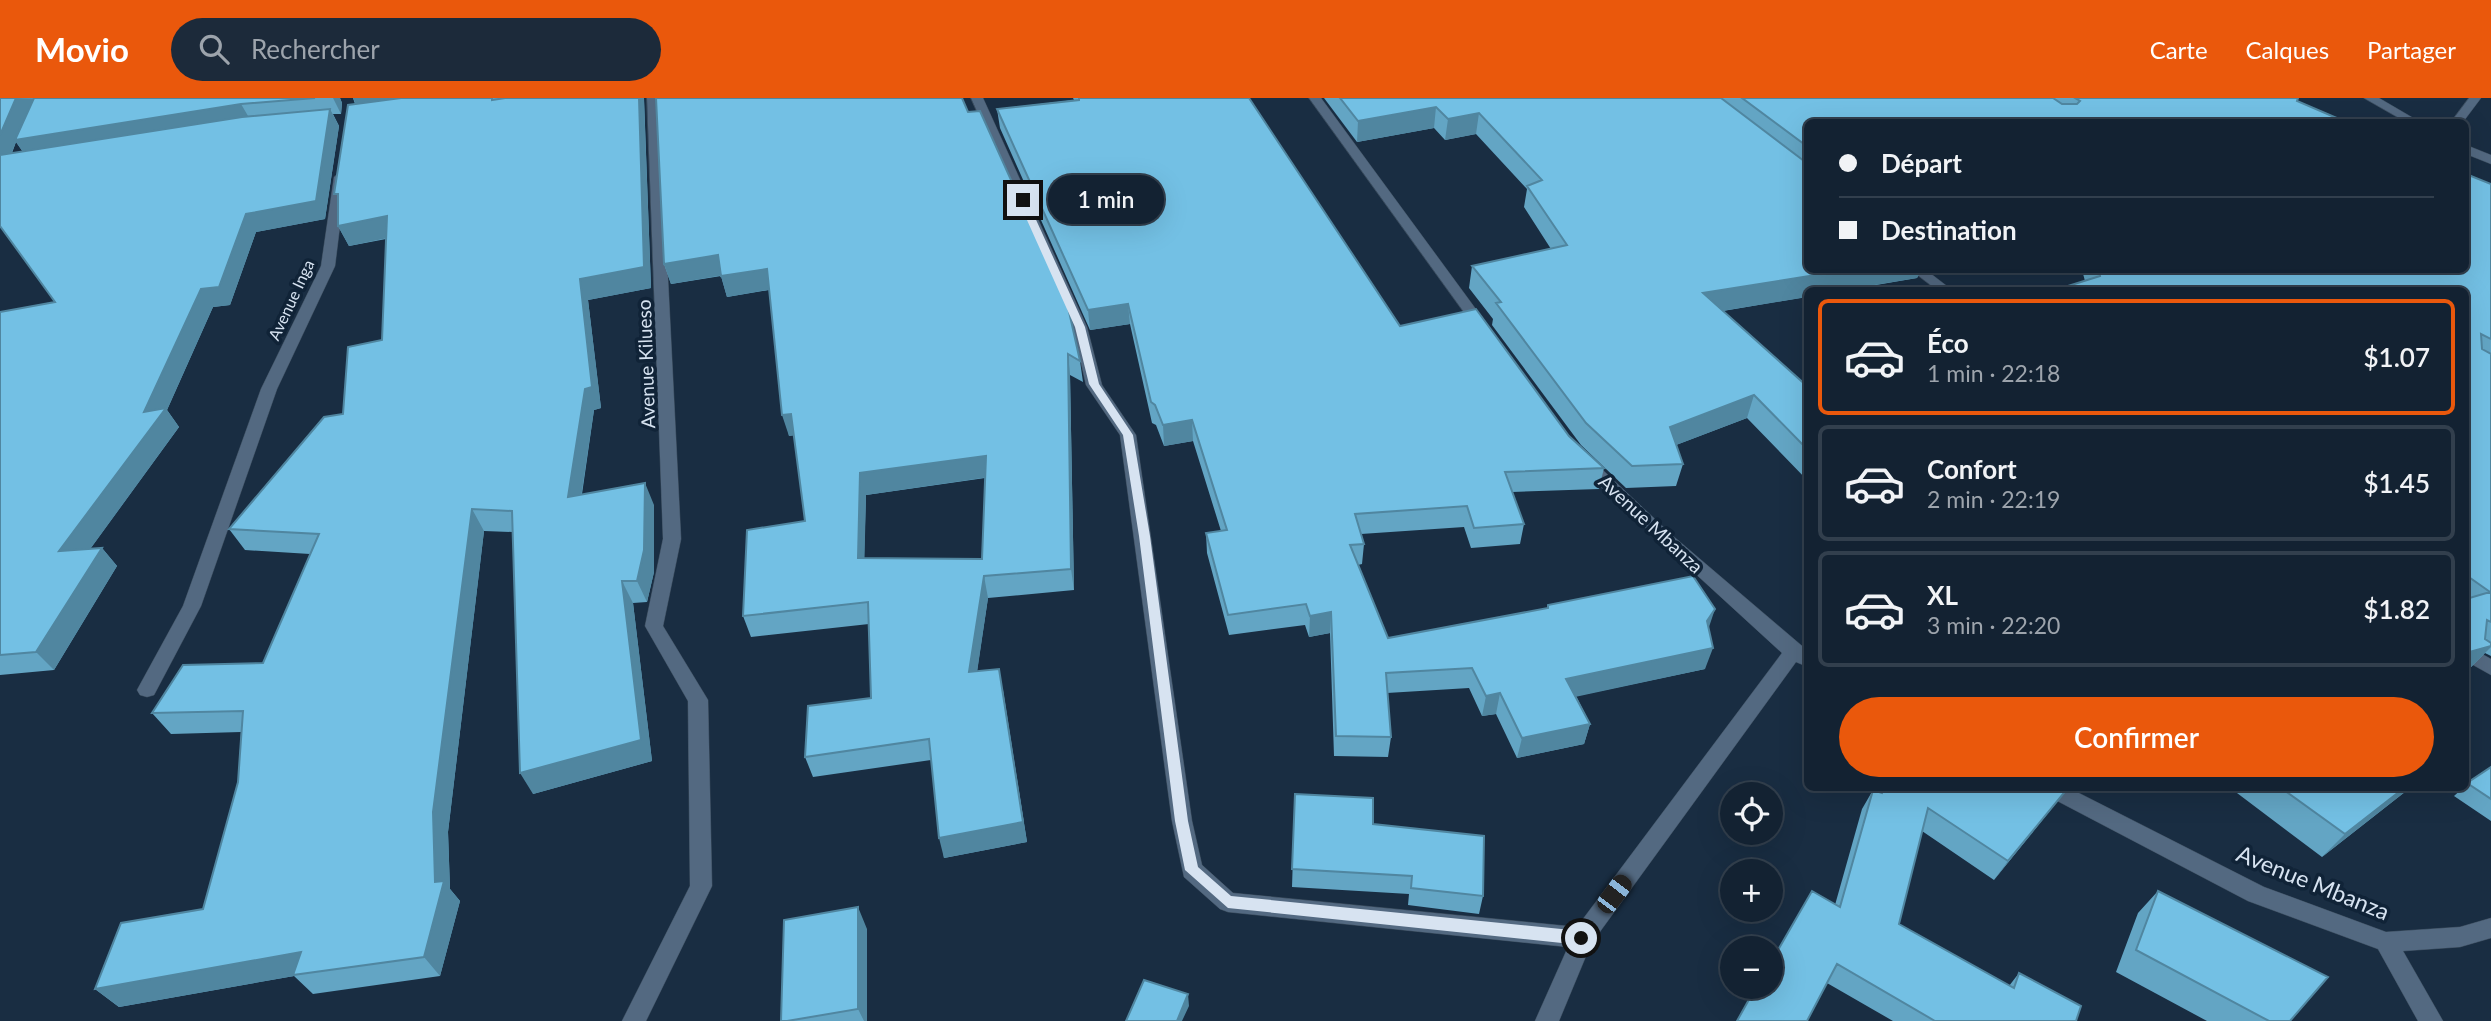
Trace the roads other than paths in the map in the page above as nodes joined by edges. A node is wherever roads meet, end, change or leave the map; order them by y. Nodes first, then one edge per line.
1 (653, 98) edge
2 (977, 98) edge
3 (1315, 98) edge
4 (2370, 98) edge
5 (2475, 98) edge
6 (2408, 119) edge
7 (2459, 119) edge
8 (2469, 150) edge
9 (342, 159) edge
10 (2491, 160) edge
11 (1922, 273) edge
12 (1941, 287) edge
13 (1492, 341) edge
14 (1573, 451) edge
15 (2469, 654) edge
16 (1800, 656) edge
17 (2491, 668) edge
18 (147, 690) dead end
19 (2057, 791) edge
20 (2491, 928) edge
21 (1581, 938) junction
22 (2386, 942) junction
23 (634, 1021) edge
24 (1547, 1021) edge
25 (2431, 1021) edge

1 - 23 street, Avenue Kilueso
2 - 21 street
3 - 13 street
4 - 6 street
5 - 7 street
8 - 10 street
9 - 18 street, Avenue Inga
11 - 12 street
14 - 16 street, Avenue Mbanza
15 - 17 street
16 - 21 street
19 - 22 street, Avenue Mbanza
20 - 22 street, Avenue Mbanza
21 - 24 street
22 - 25 street

